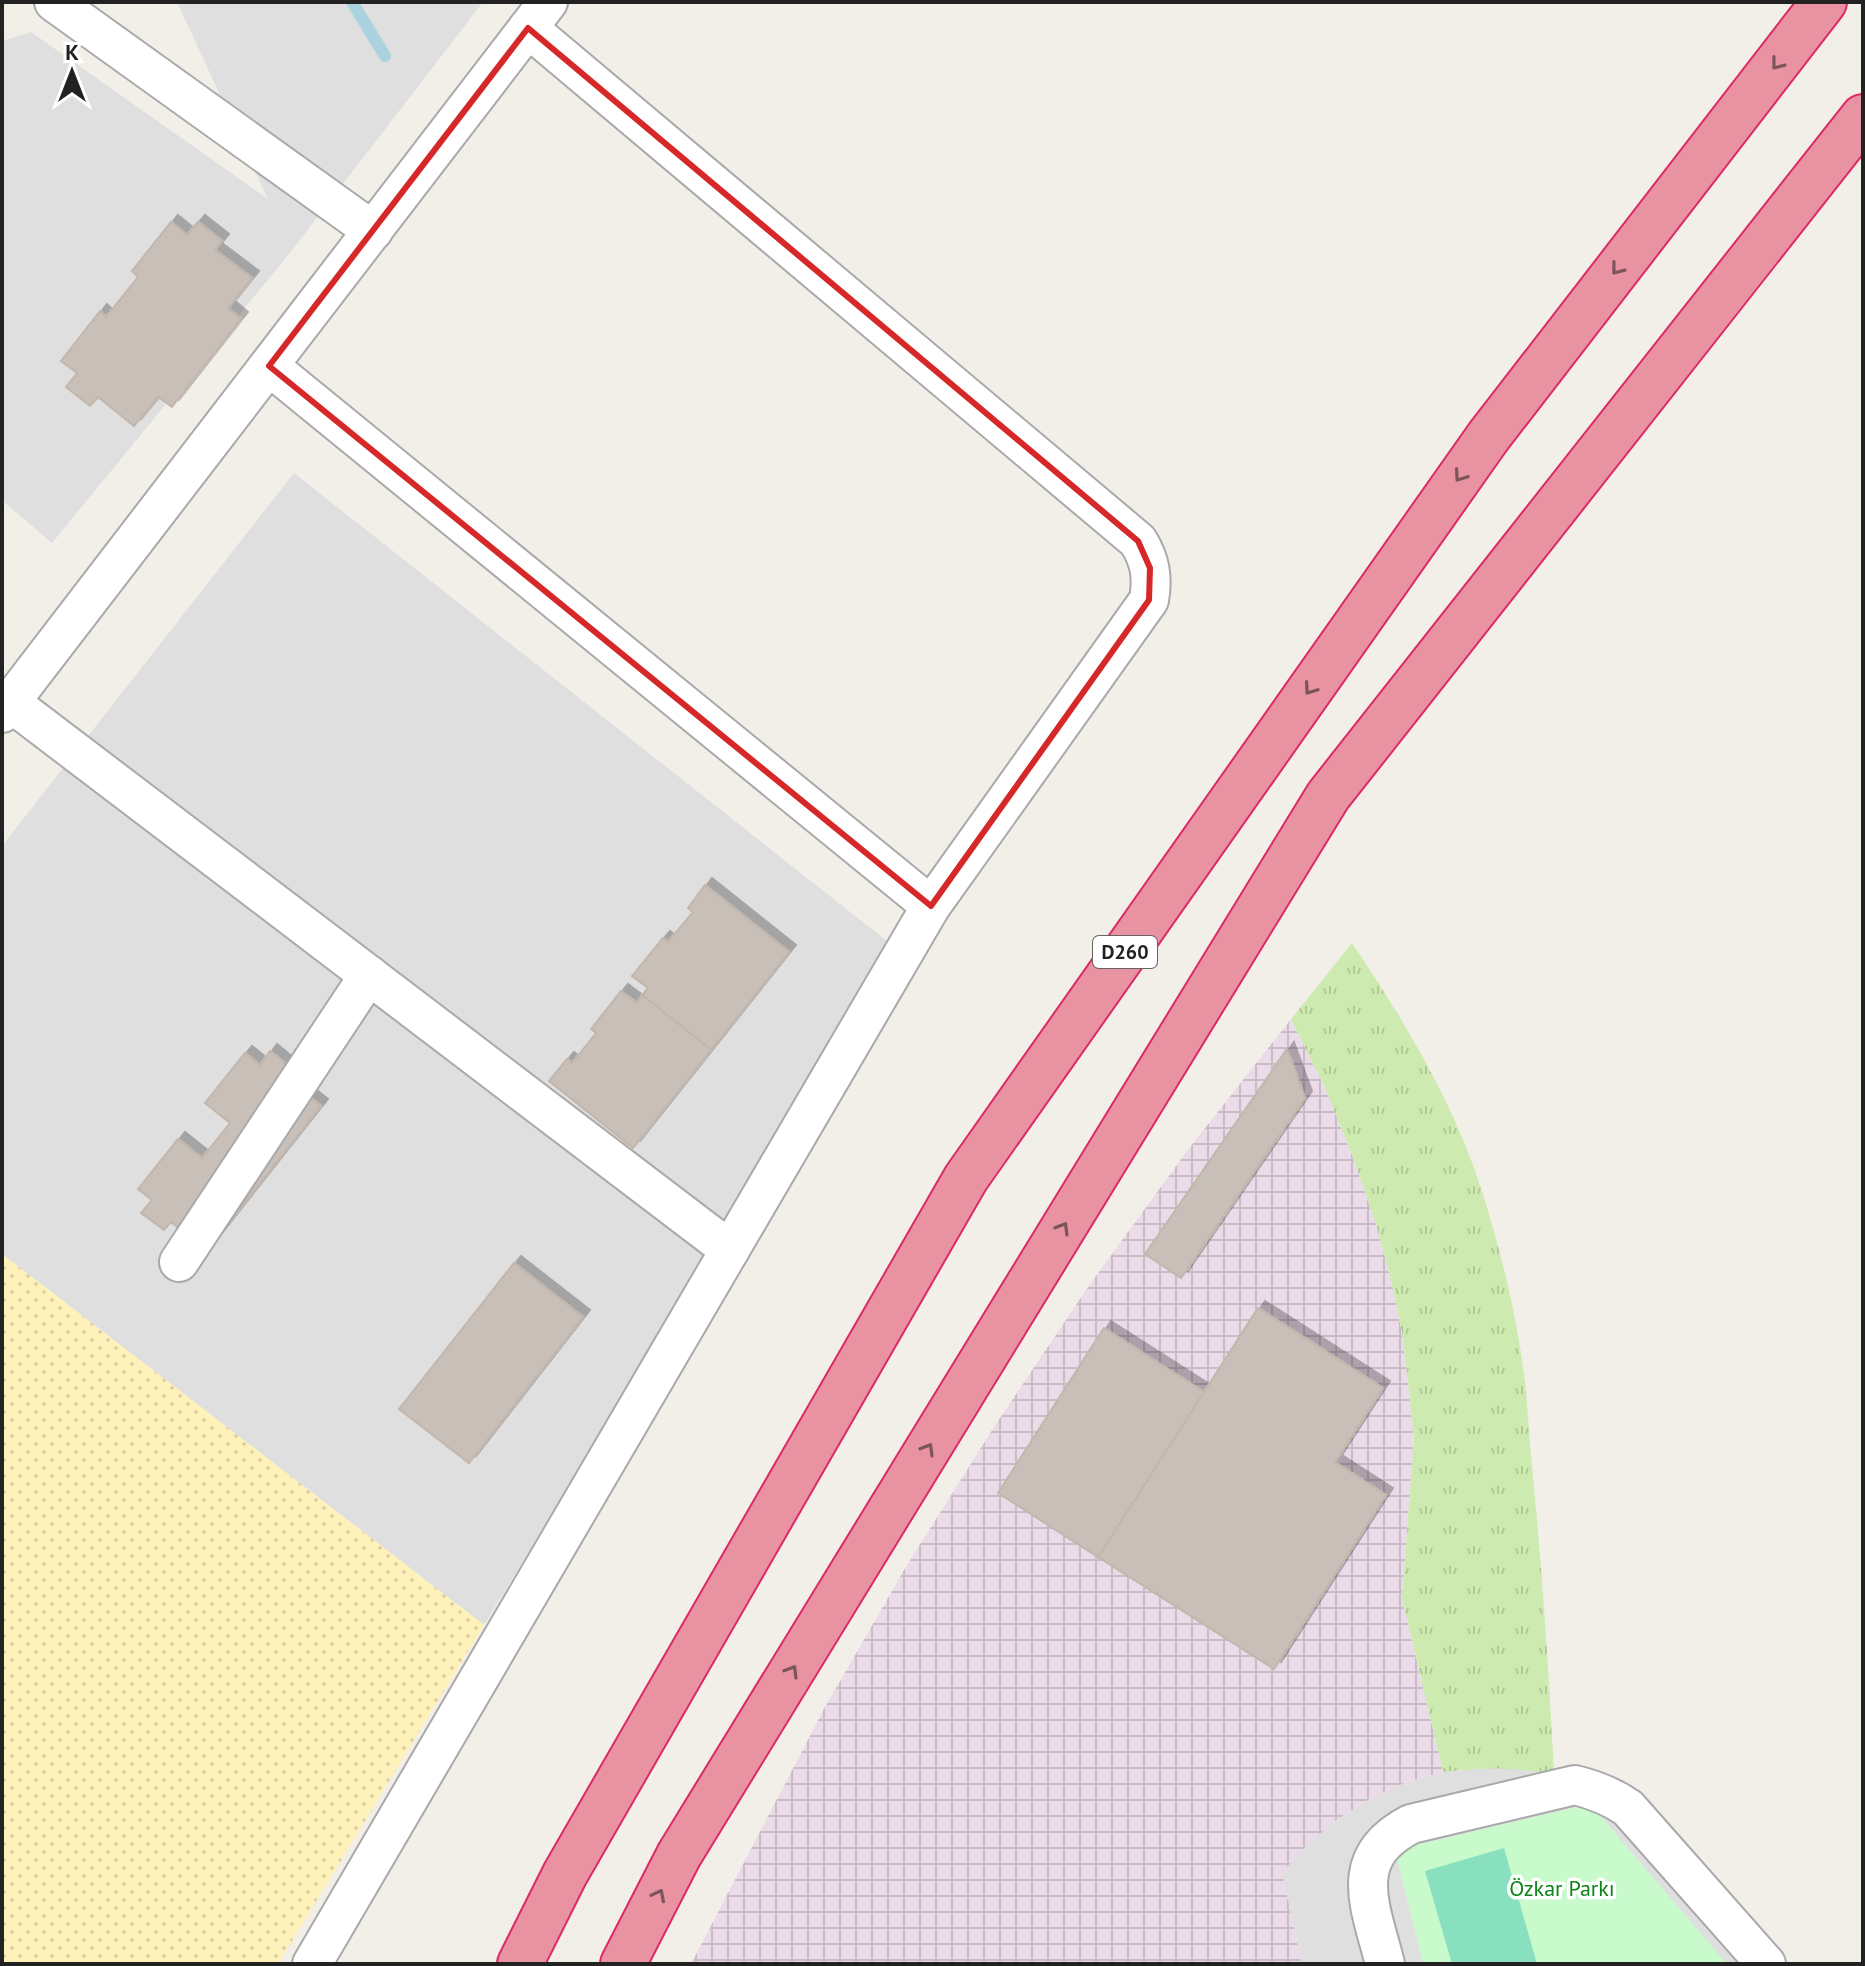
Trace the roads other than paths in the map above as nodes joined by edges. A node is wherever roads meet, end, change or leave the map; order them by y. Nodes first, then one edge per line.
1 (54, 2) edge
2 (1824, 2) edge
3 (538, 15) edge
4 (1863, 117) edge
5 (373, 231) junction
6 (269, 366) junction
7 (6, 708) edge
8 (931, 906) junction
9 (369, 975) junction
10 (730, 1250) junction
11 (179, 1262) dead end
12 (312, 1964) edge
13 (520, 1964) edge
14 (623, 1964) edge
15 (1385, 1964) edge
16 (1766, 1964) edge

1 - 5 street
2 -> 13 highway, D260
3 - 5 street
3 - 8 street
14 -> 4 highway
5 - 6 street
6 - 7 street
6 - 8 street
7 - 9 street
8 - 10 street
9 - 10 street
9 - 11 street
10 - 12 street
15 - 16 street

